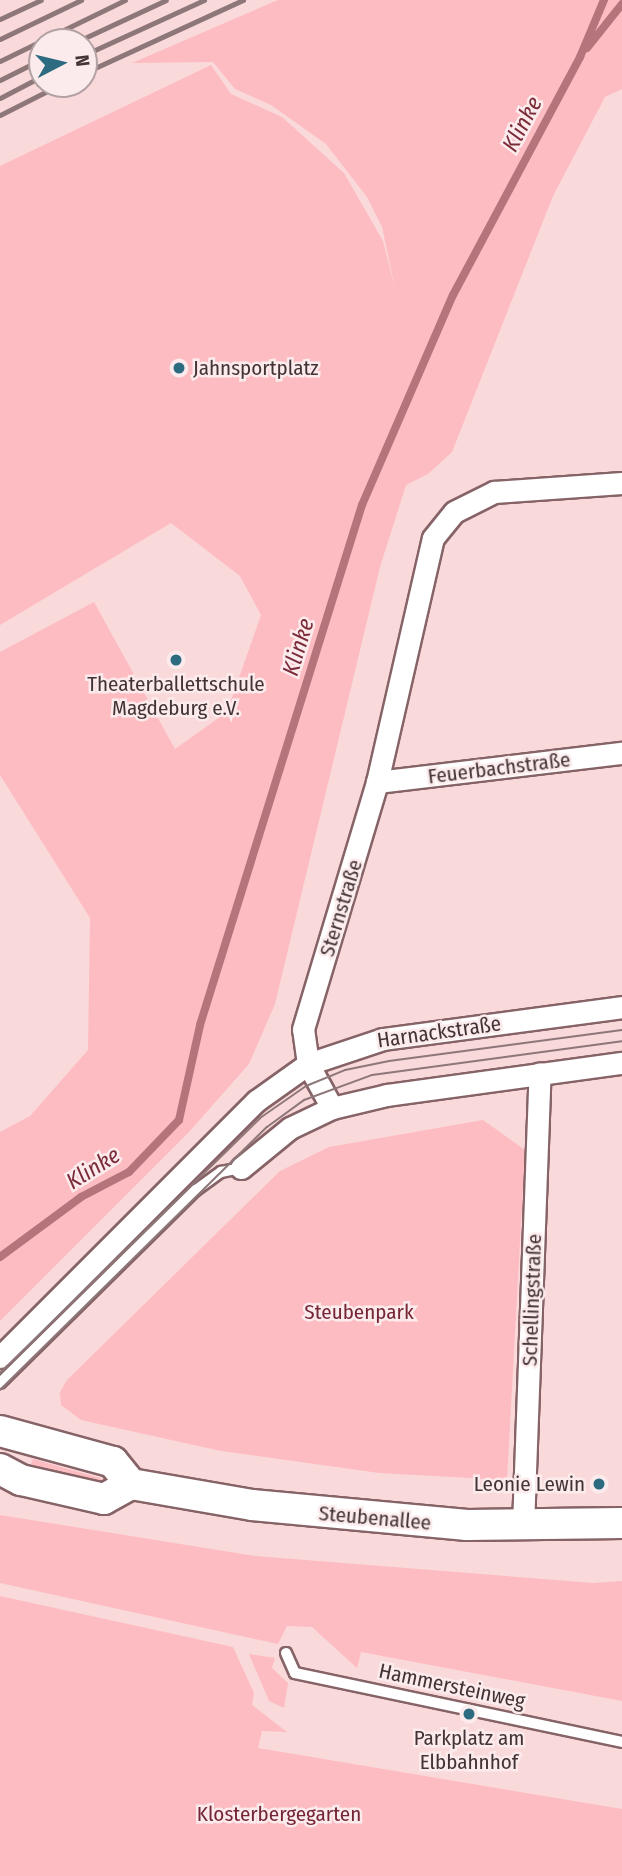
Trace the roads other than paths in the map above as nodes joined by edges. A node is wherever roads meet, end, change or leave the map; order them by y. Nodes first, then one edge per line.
1 (622, 483) edge
2 (622, 754) edge
3 (377, 782) junction
4 (622, 1007) edge
5 (622, 1063) edge
6 (308, 1064) junction
7 (540, 1073) junction
8 (332, 1108) junction
9 (241, 1168) joint
10 (0, 1357) edge
11 (0, 1383) edge
12 (0, 1431) edge
13 (0, 1469) edge
14 (131, 1484) junction
15 (622, 1523) edge
16 (523, 1526) junction
17 (286, 1653) dead end
18 (622, 1742) edge

1 - 3 street, Sternstraße
2 - 3 street, Feuerbachstraße
3 - 6 street, Sternstraße
4 - 6 street, Harnackstraße
5 - 7 street
6 - 8 street
6 - 10 street
7 - 8 street
7 - 16 street, Schellingstraße
8 - 9 street
9 - 11 lane
12 - 14 main road
13 - 14 main road
14 - 16 main road, Steubenallee
15 - 16 main road, Steubenallee
17 - 18 lane, Hammersteinweg

